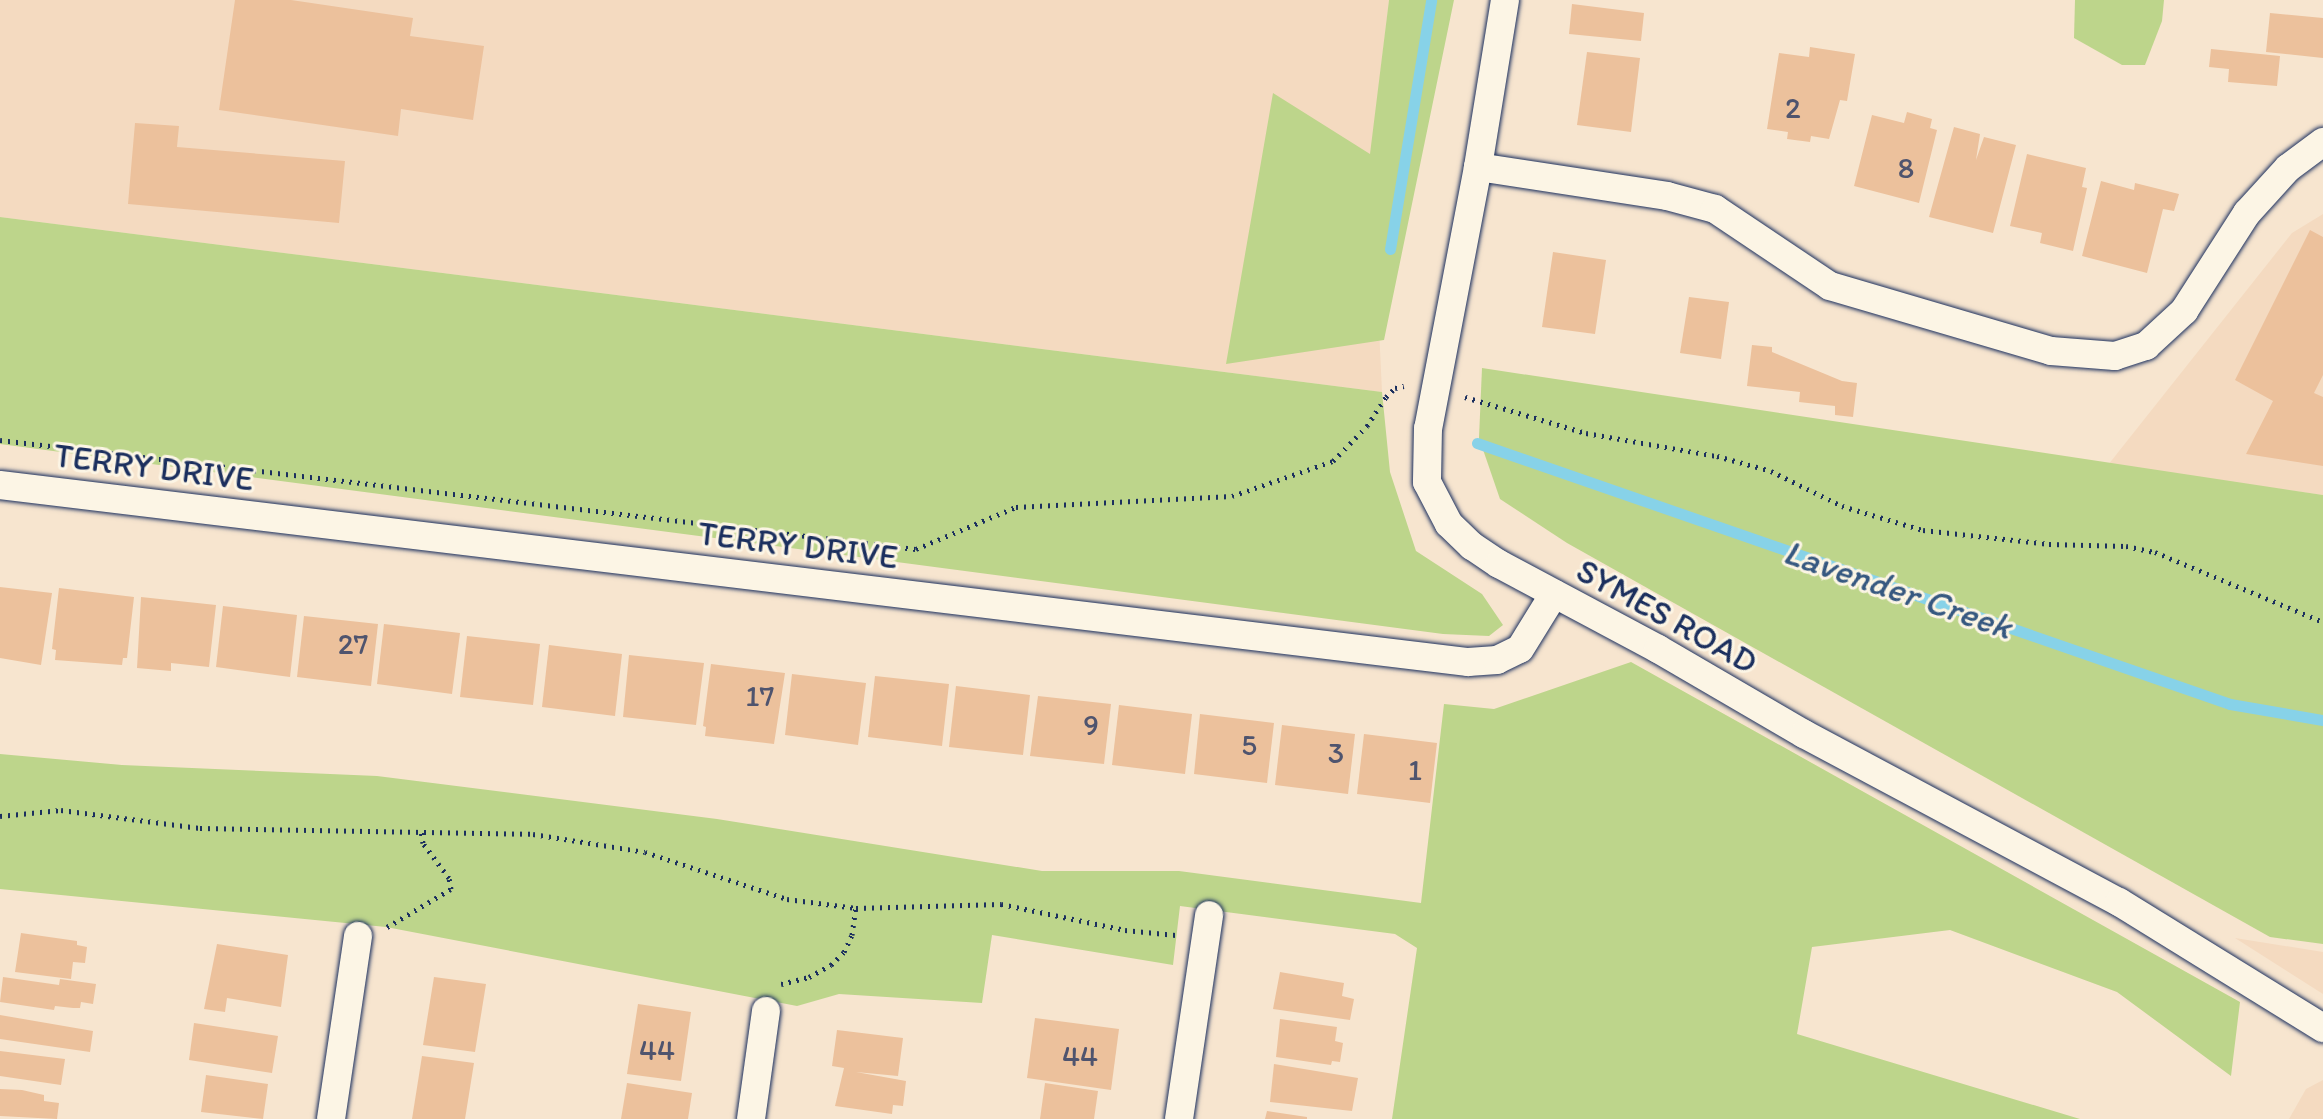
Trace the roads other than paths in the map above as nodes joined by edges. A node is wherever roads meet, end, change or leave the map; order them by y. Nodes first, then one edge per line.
1 (1505, 0) edge
2 (2323, 142) edge
3 (1478, 167) junction
4 (0, 485) edge
5 (1554, 594) junction
6 (1206, 926) road end
7 (365, 932) road end
8 (770, 999) road end
9 (2323, 1028) edge
10 (331, 1119) edge
11 (751, 1119) edge
12 (1179, 1119) edge

1 - 3 street, SYMES ROAD
2 - 3 street
3 - 5 street, SYMES ROAD
4 - 5 street, TERRY DRIVE
5 - 9 street, SYMES ROAD
6 - 12 street
7 - 10 street
8 - 11 street

